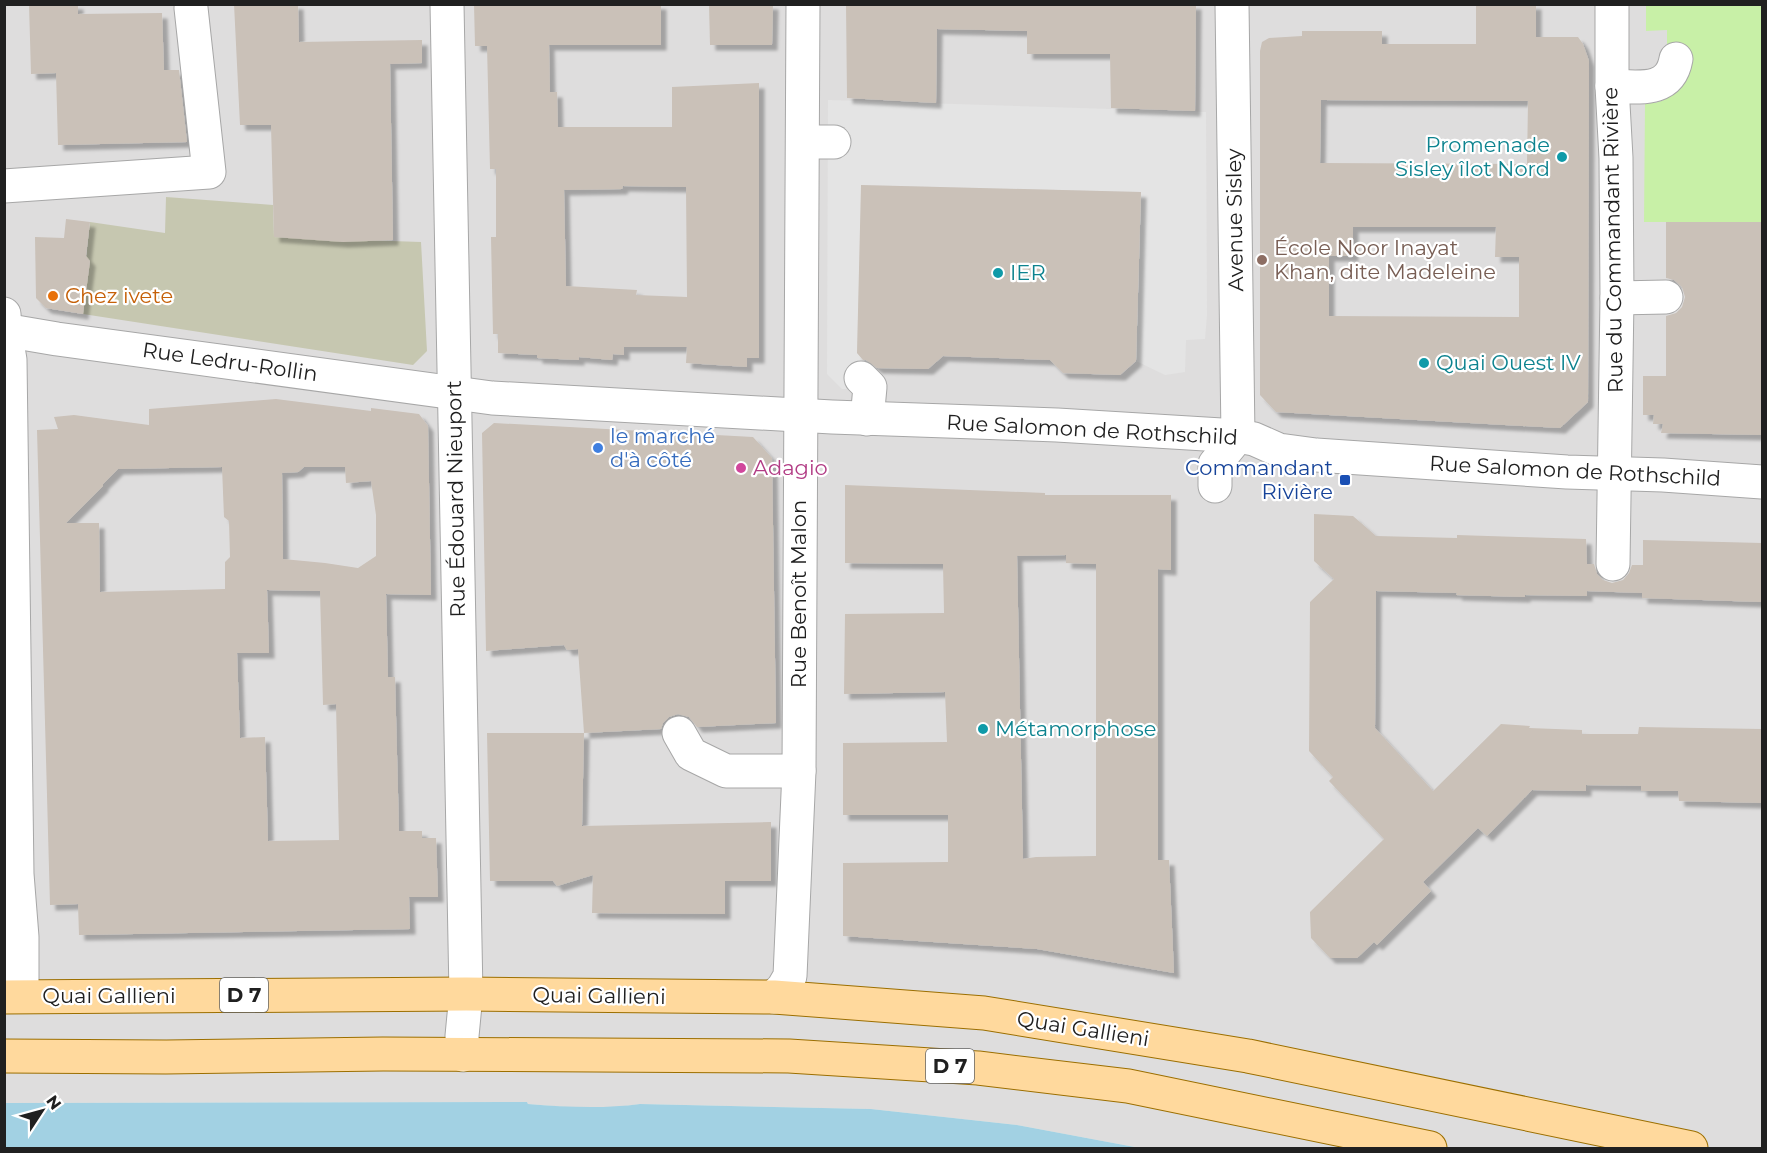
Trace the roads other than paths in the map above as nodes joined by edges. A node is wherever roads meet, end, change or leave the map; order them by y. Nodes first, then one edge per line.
1 (447, 4) edge
2 (802, 4) edge
3 (1232, 4) edge
4 (1612, 4) edge
5 (191, 8) dead end
6 (1676, 59) dead end
7 (1612, 86) junction
8 (4, 186) edge
9 (1666, 297) dead end
10 (1617, 298) junction
11 (4, 314) edge
12 (5, 330) edge
13 (861, 378) dead end
14 (455, 393) junction
15 (801, 415) junction
16 (867, 419) junction
17 (1238, 436) junction
18 (1613, 475) junction
19 (1762, 482) edge
20 (1215, 486) dead end
21 (1613, 564) dead end
22 (679, 733) dead end
23 (799, 771) junction
24 (15, 919) edge
25 (466, 994) junction
26 (13, 996) edge
27 (774, 997) junction
28 (463, 1055) junction
29 (4, 1056) edge
30 (1430, 1149) edge
31 (1691, 1149) edge

1 - 14 street, Rue Édouard Nieuport
2 - 15 street, Rue Benoît Malon
3 - 17 street, Avenue Sisley
4 - 7 street, Rue du Commandant Rivière
5 - 8 street
6 - 7 street
7 - 10 street, Rue du Commandant Rivière
9 - 10 street
10 - 18 street, Rue du Commandant Rivière
11 - 12 street
12 - 14 street, Rue Ledru-Rollin
12 - 24 street
13 - 16 street
14 - 15 street, Rue Salomon de Rothschild
14 - 25 street, Rue Édouard Nieuport
15 - 16 street, Rue Salomon de Rothschild
15 - 23 street, Rue Benoît Malon
16 - 17 street, Rue Salomon de Rothschild
17 - 18 street, Rue Salomon de Rothschild
17 - 20 street
18 - 19 street, Rue Salomon de Rothschild
18 - 21 street, Rue du Commandant Rivière
22 - 23 street
23 - 27 street, Rue Benoît Malon
24 - 26 street
25 - 26 main road, Quai Gallieni / D 7
25 - 27 main road, Quai Gallieni / D 7
25 - 28 street
27 - 31 main road, Quai Gallieni / D 7
28 - 29 main road, D 7
28 - 30 main road, D 7

